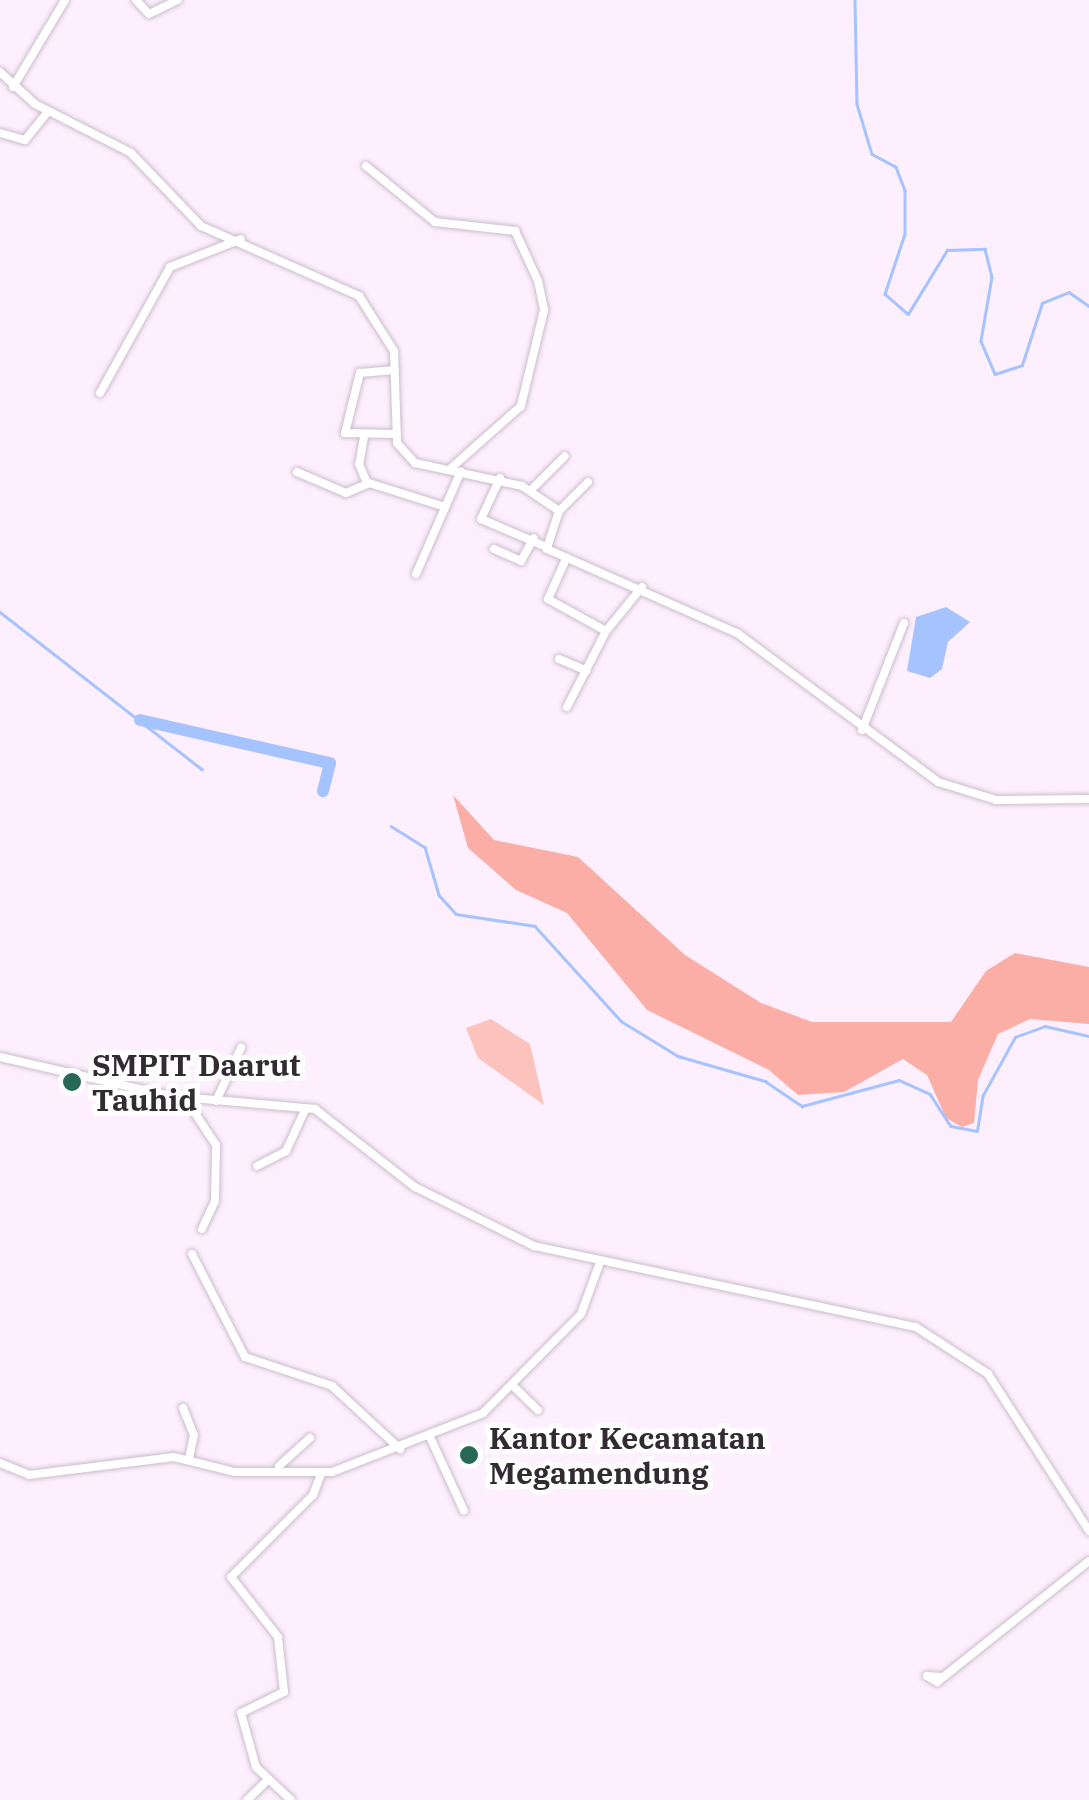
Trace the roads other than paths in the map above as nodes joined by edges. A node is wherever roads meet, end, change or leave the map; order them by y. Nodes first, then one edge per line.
1 (65, 0) edge
2 (136, 0) edge
3 (175, 1) edge
4 (0, 72) edge
5 (13, 86) junction
6 (48, 112) junction
7 (0, 133) edge
8 (366, 166) dead end
9 (242, 239) junction
10 (396, 370) junction
11 (100, 393) dead end
12 (395, 434) junction
13 (364, 437) junction
14 (565, 456) dead end
15 (448, 470) junction
16 (297, 472) dead end
17 (462, 472) junction
18 (500, 478) junction
19 (588, 482) dead end
20 (367, 483) junction
21 (530, 491) junction
22 (445, 507) junction
23 (559, 512) junction
24 (534, 538) junction
25 (544, 546) junction
26 (494, 550) dead end
27 (566, 559) junction
28 (416, 574) dead end
29 (642, 587) junction
30 (904, 623) dead end
31 (606, 631) junction
32 (558, 660) dead end
33 (587, 672) junction
34 (566, 708) dead end
35 (862, 730) junction
36 (1089, 799) edge
37 (241, 1048) dead end
38 (0, 1057) edge
39 (186, 1098) junction
40 (216, 1101) junction
41 (306, 1108) junction
42 (258, 1166) dead end
43 (202, 1229) dead end
44 (192, 1254) dead end
45 (598, 1265) junction
46 (512, 1385) junction
47 (183, 1408) dead end
48 (538, 1410) dead end
49 (430, 1436) junction
50 (310, 1438) dead end
51 (400, 1449) junction
52 (189, 1458) junction
53 (0, 1463) edge
54 (276, 1469) junction
55 (322, 1472) junction
56 (464, 1510) dead end
57 (1089, 1531) edge
58 (1089, 1562) edge
59 (940, 1676) dead end
60 (267, 1781) junction
61 (247, 1800) edge
62 (291, 1800) edge

1 - 5 street
2 - 3 street
4 - 5 street
5 - 6 street
6 - 7 street
6 - 9 street
8 - 15 street
9 - 10 street
9 - 11 street
10 - 12 street
10 - 13 street
12 - 13 street
12 - 15 street
13 - 20 street
14 - 21 street
15 - 17 street
16 - 20 street
17 - 18 street
17 - 22 street
18 - 21 street
18 - 24 street
19 - 23 street
20 - 22 street
21 - 23 street
22 - 28 street
23 - 25 street
24 - 25 street
24 - 26 street
25 - 27 street
27 - 29 street
27 - 31 street
29 - 31 street
29 - 35 street
30 - 35 street
31 - 33 street
32 - 33 street
33 - 34 street
35 - 36 street
37 - 40 street
38 - 39 street
39 - 40 street
39 - 43 street
40 - 41 street
41 - 42 street
41 - 45 street
44 - 51 street
45 - 46 street
45 - 57 street
46 - 48 street
46 - 49 street
47 - 52 street
49 - 51 street
49 - 56 street
50 - 54 street
51 - 55 street
52 - 53 street
52 - 54 street
54 - 55 street
55 - 60 street
58 - 59 street
60 - 61 street
60 - 62 street

